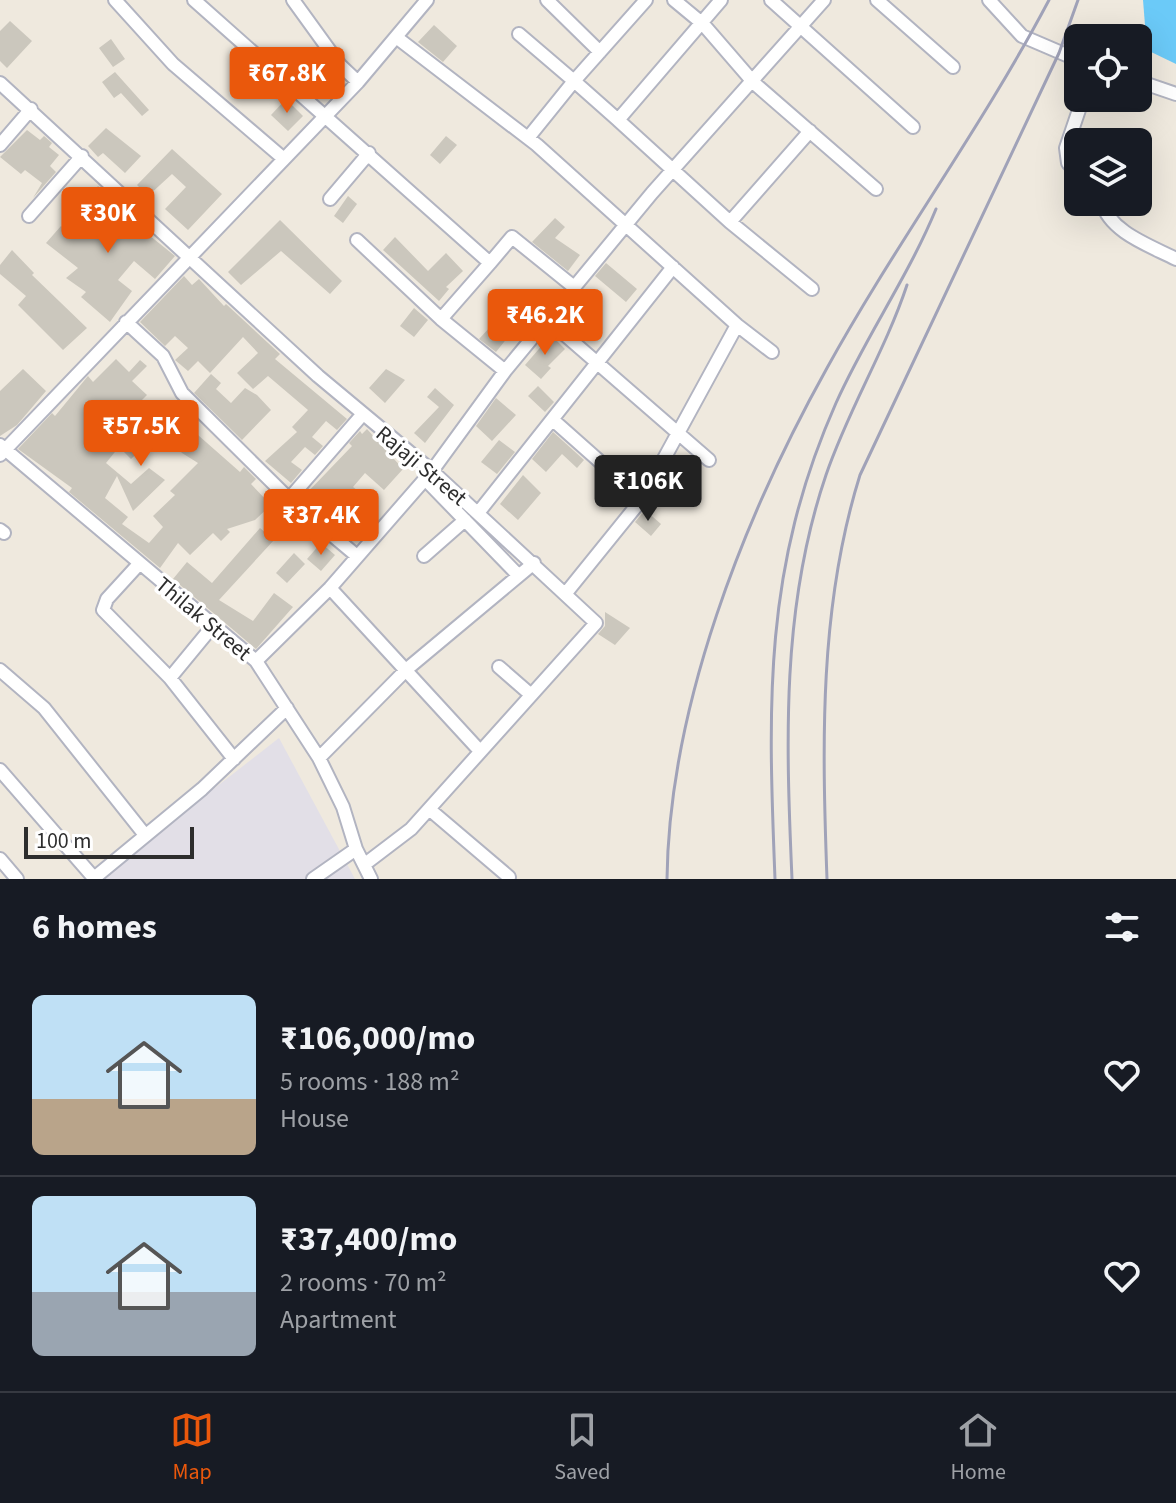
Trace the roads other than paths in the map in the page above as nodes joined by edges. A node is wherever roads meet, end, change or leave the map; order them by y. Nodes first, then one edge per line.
1 (115, 0) edge
2 (194, 0) edge
3 (293, 0) edge
4 (427, 0) edge
5 (547, 0) edge
6 (646, 0) edge
7 (674, 0) edge
8 (721, 0) edge
9 (771, 0) edge
10 (824, 0) edge
11 (877, 0) edge
12 (989, 0) edge
13 (703, 24) junction
14 (800, 27) junction
15 (519, 34) dead end
16 (396, 37) junction
17 (600, 52) junction
18 (1064, 54) edge
19 (953, 67) dead end
20 (574, 81) junction
21 (358, 82) junction
22 (0, 83) edge
23 (754, 83) junction
24 (1152, 86) edge
25 (1176, 94) edge
26 (31, 109) junction
27 (323, 116) junction
28 (618, 120) junction
29 (913, 127) dead end
30 (810, 131) junction
31 (528, 138) junction
32 (0, 145) edge
33 (369, 153) junction
34 (82, 156) junction
35 (284, 159) junction
36 (672, 169) junction
37 (876, 189) dead end
38 (330, 199) dead end
39 (29, 216) dead end
40 (1109, 216) edge
41 (730, 222) junction
42 (625, 225) junction
43 (357, 240) dead end
44 (190, 255) junction
45 (1176, 259) edge
46 (490, 263) junction
47 (673, 267) junction
48 (574, 287) junction
49 (812, 289) dead end
50 (441, 319) junction
51 (549, 321) junction
52 (126, 322) junction
53 (737, 325) junction
54 (772, 352) dead end
55 (595, 362) junction
56 (505, 371) junction
57 (362, 415) junction
58 (553, 420) junction
59 (678, 432) junction
60 (2, 450) edge
61 (709, 460) dead end
62 (428, 475) junction
63 (289, 499) junction
64 (642, 499) junction
65 (478, 513) junction
66 (465, 520) junction
67 (357, 556) junction
68 (424, 556) dead end
69 (534, 563) junction
70 (139, 564) junction
71 (518, 575) junction
72 (330, 588) junction
73 (566, 593) junction
74 (212, 627) junction
75 (256, 661) junction
76 (499, 667) dead end
77 (407, 669) junction
78 (0, 670) edge
79 (170, 678) junction
80 (530, 694) junction
81 (287, 708) junction
82 (479, 750) junction
83 (319, 758) junction
84 (234, 759) junction
85 (0, 770) edge
86 (429, 809) junction
87 (145, 835) junction
88 (356, 849) junction
89 (0, 859) edge
90 (365, 864) junction
91 (509, 877) dead end
92 (94, 878) edge
93 (17, 879) edge
94 (313, 879) edge
95 (371, 879) edge

1 - 35 street
2 - 27 street
3 - 21 street
4 - 16 street
5 - 17 street
6 - 17 street
7 - 13 street
8 - 13 street
9 - 14 street
10 - 14 street
11 - 19 street
12 - 18 street
13 - 23 street
13 - 28 street
14 - 23 street
14 - 29 street
15 - 20 street
16 - 21 street
16 - 31 street
17 - 20 street
20 - 28 street
20 - 31 street
21 - 27 street
22 - 26 street, Rajaji Street
23 - 30 street
23 - 36 street
24 - 25 street
26 - 32 street
26 - 34 street, Rajaji Street
27 - 33 street
27 - 35 street
28 - 36 street
30 - 37 street
30 - 41 street
31 - 42 street
33 - 38 street
33 - 46 street
34 - 39 street
34 - 44 street, Rajaji Street
35 - 44 street
36 - 41 street
36 - 42 street
40 - 45 street
41 - 49 street
42 - 47 street
42 - 48 street
43 - 50 street
44 - 52 street
44 - 57 street, Rajaji Street
46 - 48 street
46 - 50 street
47 - 53 street
47 - 55 street
48 - 51 street
50 - 56 street
51 - 55 street
51 - 56 street
52 - 60 street
52 - 63 street
53 - 54 street
53 - 59 street
55 - 58 street
55 - 59 street
56 - 62 street
57 - 62 street, Rajaji Street
57 - 63 street
58 - 64 street
58 - 65 street
59 - 61 street
59 - 64 street
60 - 70 street, Thilak Street
62 - 65 street, Rajaji Street
62 - 66 street
62 - 67 street
63 - 67 street
64 - 73 street
65 - 69 street, Rajaji Street
66 - 68 street
66 - 71 street
67 - 72 street
69 - 71 street
69 - 73 street, Rajaji Street
70 - 74 street, Thilak Street
70 - 79 street
71 - 77 street
72 - 75 street
72 - 77 street
73 - 80 street, Rajaji Street
74 - 75 street, Thilak Street
74 - 79 street
75 - 81 street, Thilak Street
76 - 80 street
77 - 82 street
77 - 83 street
78 - 87 street
79 - 84 street
80 - 82 street, Rajaji Street
81 - 83 street, Thilak Street
81 - 84 street
82 - 86 street, Rajaji Street
83 - 88 street, Thilak Street
84 - 87 street
85 - 92 street
86 - 90 street, Rajaji Street
86 - 91 street
87 - 92 street
88 - 90 street, Thilak Street
88 - 94 street
89 - 93 street
90 - 95 street, Thilak Street

